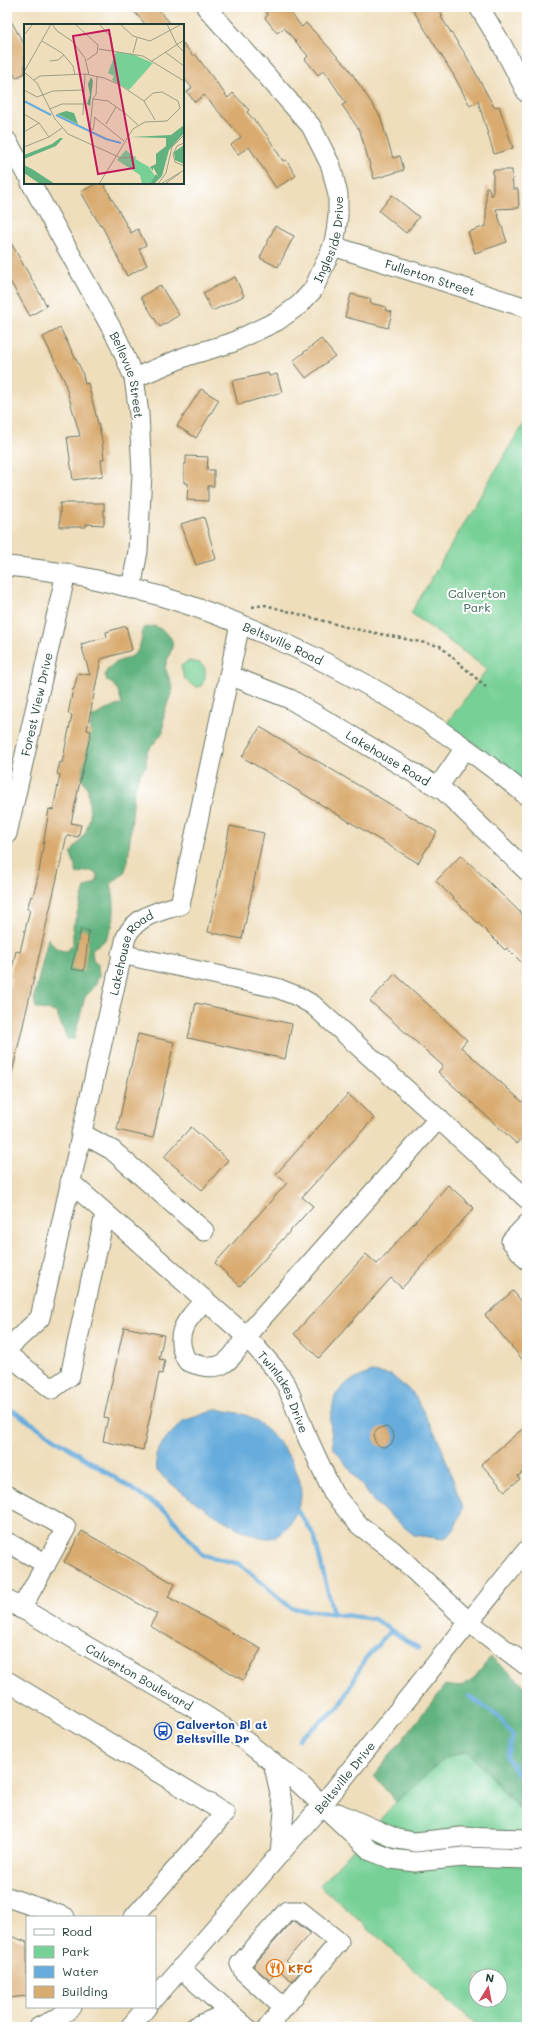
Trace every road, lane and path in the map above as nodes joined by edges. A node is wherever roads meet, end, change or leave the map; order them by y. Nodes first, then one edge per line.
1 (206, 7) edge
2 (480, 7) edge
3 (527, 93) edge
4 (7, 141) edge
5 (24, 170) edge
6 (32, 184) edge
7 (333, 246) junction
8 (527, 308) edge
9 (134, 378) junction
10 (7, 566) edge
11 (66, 574) junction
12 (131, 589) junction
13 (252, 607) dead end
14 (240, 624) junction
15 (229, 675) junction
16 (486, 687) dead end
17 (465, 748) junction
18 (438, 787) junction
19 (11, 791) edge
20 (527, 796) edge
21 (7, 834) edge
22 (527, 870) edge
23 (122, 954) junction
24 (439, 1118) junction
25 (81, 1133) junction
26 (70, 1182) junction
27 (527, 1199) edge
28 (105, 1214) junction
29 (527, 1224) edge
30 (204, 1231) dead end
31 (527, 1260) edge
32 (204, 1300) junction
33 (246, 1336) junction
34 (7, 1349) edge
35 (7, 1354) edge
36 (8, 1496) dead end
37 (7, 1542) edge
38 (527, 1550) edge
39 (46, 1564) junction
40 (14, 1604) edge
41 (469, 1622) junction
42 (527, 1666) edge
43 (7, 1681) edge
44 (272, 1762) junction
45 (322, 1805) junction
46 (461, 1837) junction
47 (527, 1839) edge
48 (280, 1854) junction
49 (463, 1857) junction
50 (527, 1859) edge
51 (7, 1897) edge
52 (62, 1916) edge
53 (135, 1916) edge
54 (180, 1968) junction
55 (156, 1997) edge
56 (71, 2008) edge
57 (146, 2008) edge
58 (284, 2008) junction
59 (230, 2012) junction
60 (39, 2027) edge
61 (130, 2027) edge
62 (195, 2027) edge
63 (246, 2027) edge
64 (268, 2027) edge

1 - 7 street, Ingleside Drive
2 - 3 street
4 - 5 street
6 - 9 street, Bellevue Street
7 - 8 street, Fullerton Street
7 - 9 street, Ingleside Drive
9 - 12 street, Bellevue Street
10 - 11 street, Beltsville Road
11 - 12 street, Beltsville Road
11 - 19 street, Forest View Drive
12 - 14 street, Beltsville Road
13 - 16 path
14 - 15 street, Lakehouse Road
14 - 17 street, Beltsville Road
15 - 18 street, Lakehouse Road
15 - 23 street, Lakehouse Road
17 - 18 street
17 - 20 street, Beltsville Road
18 - 22 street, Lakehouse Road
19 - 21 street, Forest View Drive
23 - 24 street
23 - 25 street, Lakehouse Road
24 - 27 street
24 - 33 street
25 - 26 street, Lakehouse Road
25 - 30 street
26 - 28 street, Twinlakes Drive
26 - 34 street, Lakehouse Road
28 - 32 street, Twinlakes Drive
28 - 35 street
29 - 31 street
32 - 33 street, Twinlakes Drive
32 - 33 street
33 - 41 street, Twinlakes Drive
36 - 39 street
37 - 39 street
38 - 41 street, Beltsville Drive
39 - 40 street
40 - 44 street, Calverton Boulevard
41 - 42 street, Twinlakes Drive
41 - 45 street, Beltsville Drive
43 - 53 street
44 - 45 street, Calverton Boulevard
44 - 48 street
45 - 46 street
45 - 48 street, Beltsville Drive
45 - 49 street, Calverton Boulevard
46 - 47 street
46 - 49 street
48 - 54 street, Beltsville Drive
49 - 50 street, Calverton Boulevard
51 - 52 street
54 - 55 street, Beltsville Drive
54 - 59 street
56 - 60 street
57 - 61 street
58 - 58 street
58 - 64 street
59 - 62 street
59 - 63 street

